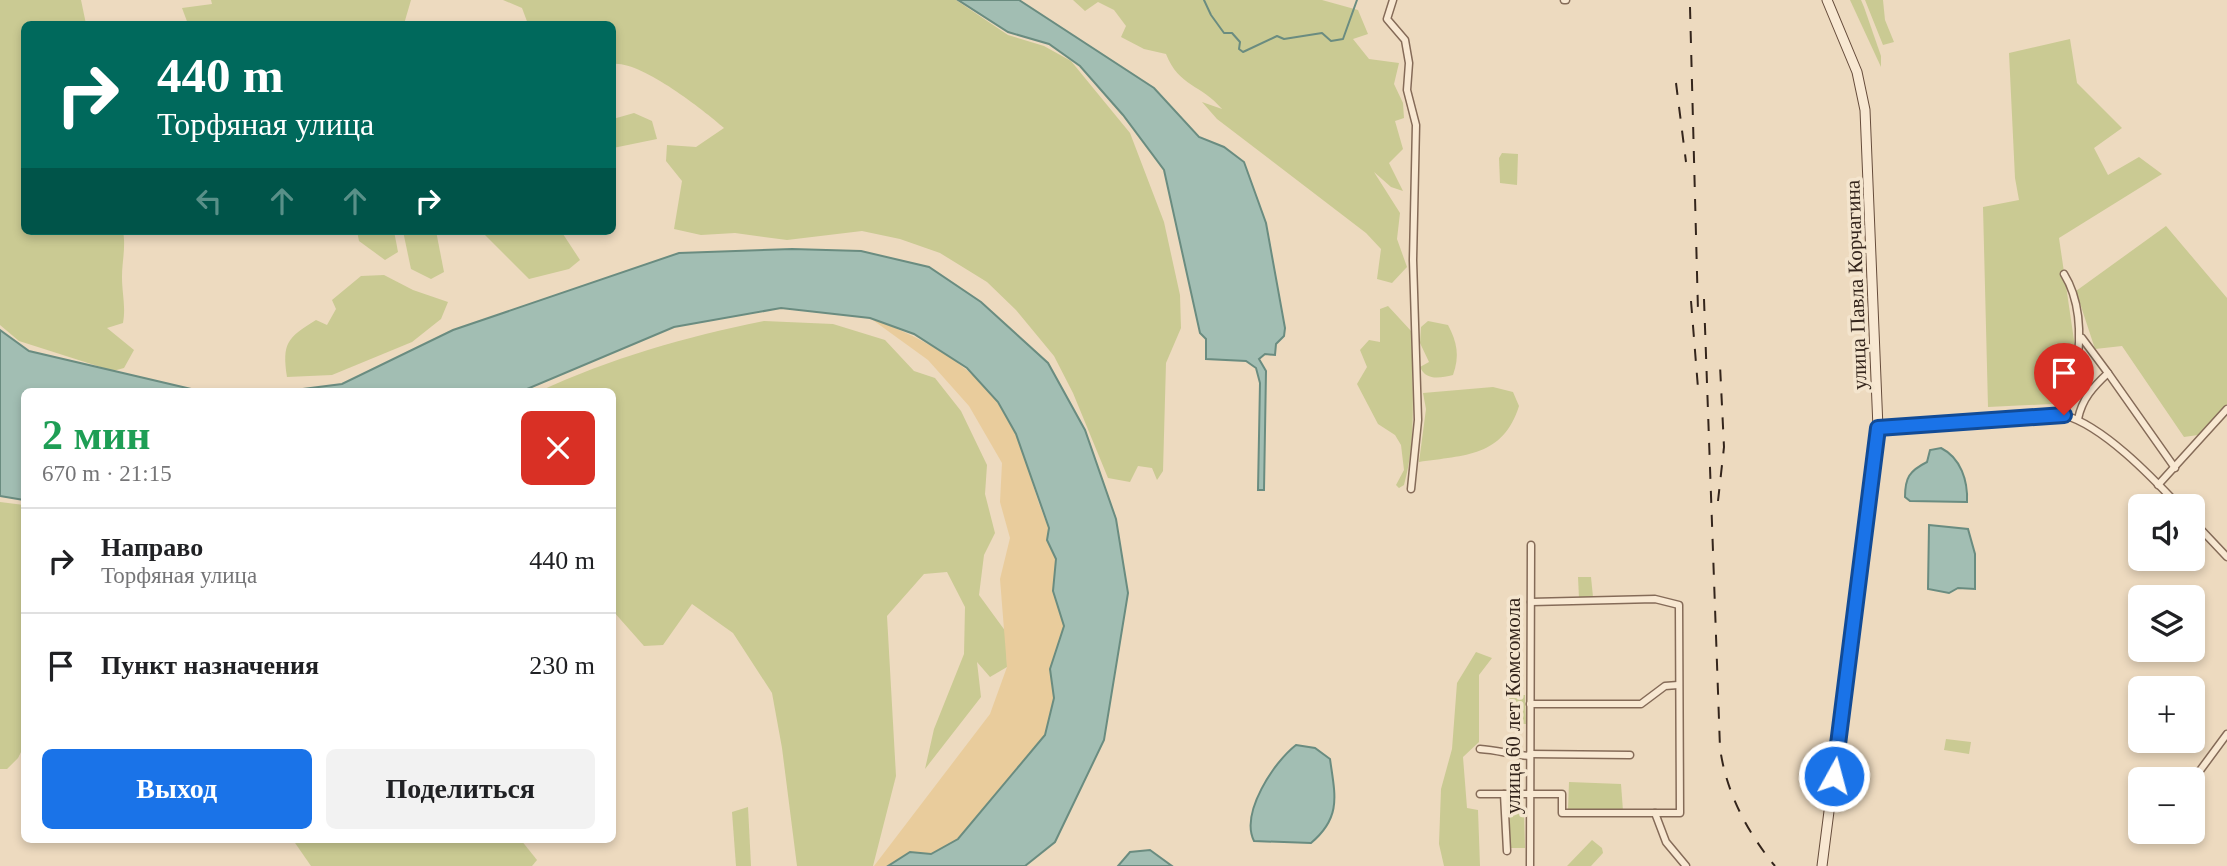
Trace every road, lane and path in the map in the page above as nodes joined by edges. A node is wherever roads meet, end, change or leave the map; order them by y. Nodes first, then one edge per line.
1 (1393, 0) edge
2 (1827, 0) edge
3 (2064, 274) dead end
4 (2081, 337) junction
5 (2108, 373) junction
6 (2091, 390) junction
7 (2227, 409) edge
8 (2078, 419) junction
9 (1878, 428) junction
10 (2175, 468) junction
11 (2158, 485) junction
12 (1411, 489) dead end
13 (2167, 494) edge
14 (2205, 534) edge
15 (1531, 545) dead end
16 (2227, 557) edge
17 (1531, 602) junction
18 (1678, 685) junction
19 (1530, 704) junction
20 (2227, 734) edge
21 (1479, 749) dead end
22 (1530, 755) junction
23 (1630, 755) dead end
24 (2203, 767) edge
25 (1530, 793) junction
26 (1480, 794) dead end
27 (1504, 794) junction
28 (1655, 813) junction
29 (1507, 851) dead end
30 (1530, 866) edge
31 (1686, 866) edge
32 (1822, 866) edge

1 - 12 street
2 - 9 main road, улица Павла Корчагина
3 - 4 street
4 - 5 street
4 - 6 street
5 - 6 street
5 - 10 street
6 - 8 street
7 - 10 street
8 - 9 street
8 - 11 street
9 - 32 main road, улица Павла Корчагина
10 - 11 street
11 - 13 street
14 - 16 street
15 - 17 street, улица 60 лет Комсомола
17 - 18 street
17 - 19 street, улица 60 лет Комсомола
18 - 19 street
18 - 28 street
19 - 22 street, улица 60 лет Комсомола
20 - 24 street
21 - 22 street
22 - 23 street
22 - 25 street, улица 60 лет Комсомола
25 - 27 street
25 - 28 street
25 - 30 street, улица 60 лет Комсомола
26 - 27 street
27 - 29 street
28 - 31 street

